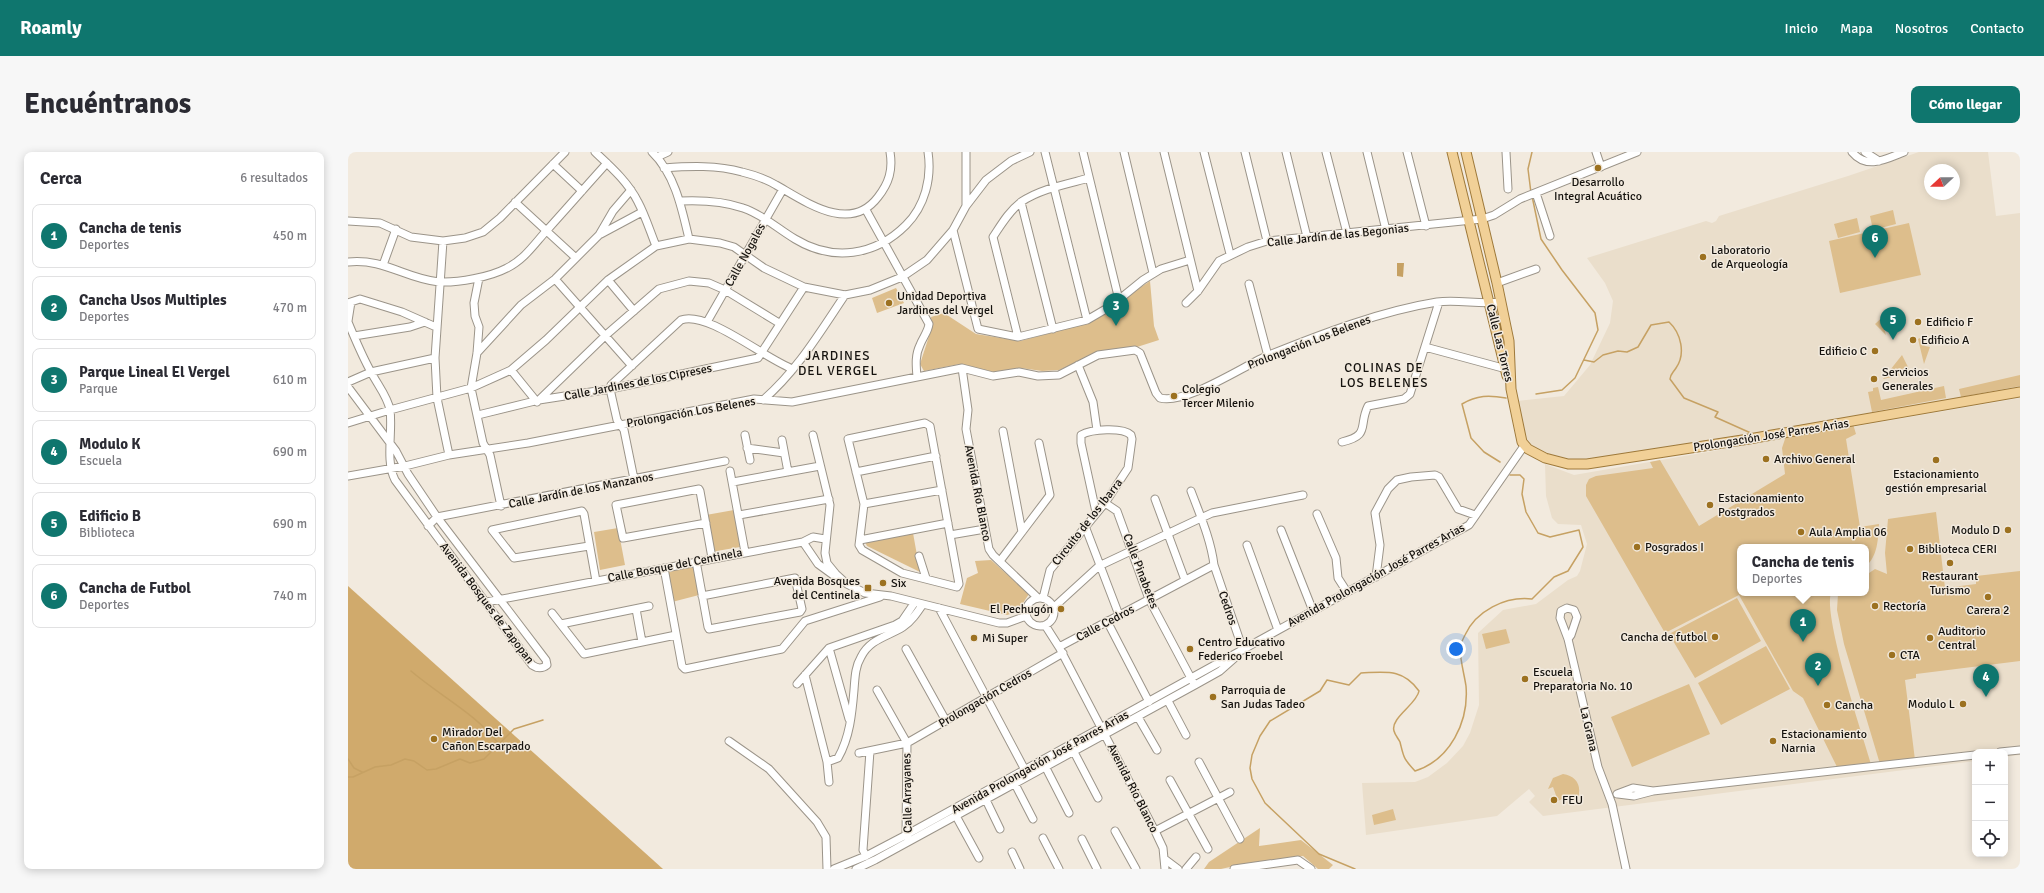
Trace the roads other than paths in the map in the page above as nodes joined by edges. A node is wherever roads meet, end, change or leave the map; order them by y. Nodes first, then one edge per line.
1 (565, 152) edge
2 (595, 152) edge
3 (668, 152) edge
4 (890, 152) edge
5 (928, 152) edge
6 (966, 152) edge
7 (1024, 152) edge
8 (1046, 152) edge
9 (1083, 152) edge
10 (1124, 152) edge
11 (1164, 152) edge
12 (1204, 152) edge
13 (1245, 152) edge
14 (1286, 152) edge
15 (1326, 152) edge
16 (1367, 152) edge
17 (1407, 152) edge
18 (1452, 152) edge
19 (1466, 152) edge
20 (1506, 152) edge
21 (1596, 152) edge
22 (1637, 152) edge
23 (1852, 152) edge
24 (1865, 152) edge
25 (1904, 152) edge
26 (654, 154) edge
27 (1879, 161) junction
28 (607, 163) junction
29 (553, 164) junction
30 (1601, 167) junction
31 (664, 168) junction
32 (1089, 178) junction
33 (1054, 187) junction
34 (784, 189) junction
35 (1508, 189) dead end
36 (631, 190) junction
37 (582, 192) junction
38 (1535, 193) junction
39 (680, 201) junction
40 (515, 202) junction
41 (1021, 202) junction
42 (966, 206) junction
43 (866, 210) junction
44 (642, 212) junction
45 (765, 219) junction
46 (1482, 219) junction
47 (348, 221) edge
48 (1469, 222) junction
49 (1426, 226) junction
50 (396, 229) junction
51 (953, 230) junction
52 (1386, 230) junction
53 (546, 232) junction
54 (1347, 233) junction
55 (599, 235) junction
56 (1550, 236) dead end
57 (1307, 237) junction
58 (689, 239) junction
59 (443, 241) junction
60 (1267, 241) junction
61 (884, 243) junction
62 (656, 246) junction
63 (746, 254) junction
64 (1230, 254) junction
65 (576, 258) junction
66 (1190, 260) junction
67 (348, 262) edge
68 (383, 265) junction
69 (1536, 269) dead end
70 (1153, 273) junction
71 (902, 277) junction
72 (479, 278) junction
73 (555, 278) junction
74 (608, 280) junction
75 (440, 282) junction
76 (1497, 282) junction
77 (1249, 284) dead end
78 (804, 287) junction
79 (725, 290) junction
80 (1198, 291) junction
81 (845, 295) junction
82 (1119, 300) junction
83 (350, 302) edge
84 (1439, 302) junction
85 (1501, 302) junction
86 (1186, 303) dead end
87 (1490, 304) junction
88 (580, 307) junction
89 (634, 311) junction
90 (1087, 320) junction
91 (348, 322) edge
92 (425, 322) junction
93 (708, 322) junction
94 (779, 323) junction
95 (436, 327) junction
96 (1053, 328) junction
97 (606, 335) junction
98 (354, 336) junction
99 (1018, 337) junction
100 (1425, 347) junction
101 (477, 353) junction
102 (762, 353) junction
103 (1268, 356) junction
104 (435, 358) junction
105 (1078, 365) junction
106 (632, 366) junction
107 (793, 368) junction
108 (962, 368) junction
109 (511, 370) junction
110 (1508, 370) junction
111 (371, 372) junction
112 (917, 377) junction
113 (348, 382) edge
114 (348, 387) edge
115 (471, 388) junction
116 (610, 389) junction
117 (2020, 392) edge
118 (437, 398) junction
119 (763, 400) junction
120 (538, 401) junction
121 (390, 410) junction
122 (478, 415) junction
123 (369, 417) junction
124 (348, 423) edge
125 (620, 425) junction
126 (1097, 430) junction
127 (1003, 431) dead end
128 (745, 435) dead end
129 (813, 435) dead end
130 (782, 440) dead end
131 (1039, 442) dead end
132 (1342, 442) dead end
133 (391, 444) junction
134 (1524, 446) junction
135 (486, 448) junction
136 (747, 448) junction
137 (784, 453) junction
138 (448, 455) junction
139 (936, 456) junction
140 (750, 460) dead end
141 (725, 461) dead end
142 (405, 466) junction
143 (820, 466) junction
144 (392, 467) junction
145 (730, 471) dead end
146 (788, 472) junction
147 (856, 472) junction
148 (348, 476) edge
149 (634, 479) junction
150 (733, 482) junction
151 (942, 490) junction
152 (1192, 491) dead end
153 (1303, 496) dead end
154 (1155, 498) dead end
155 (829, 499) junction
156 (1105, 503) junction
157 (864, 504) junction
158 (501, 506) junction
159 (1096, 512) junction
160 (1317, 514) dead end
161 (739, 515) junction
162 (1475, 515) junction
163 (437, 517) junction
164 (1201, 518) junction
165 (706, 523) junction
166 (948, 523) junction
167 (428, 526) junction
168 (1085, 526) junction
169 (984, 529) junction
170 (1281, 530) dead end
171 (1022, 532) junction
172 (1167, 534) junction
173 (950, 535) junction
174 (825, 539) junction
175 (860, 540) junction
176 (803, 542) junction
177 (1247, 545) dead end
178 (589, 546) junction
179 (1133, 551) junction
180 (745, 552) junction
181 (919, 556) dead end
182 (712, 558) junction
183 (826, 559) junction
184 (1000, 561) junction
185 (696, 562) junction
186 (818, 564) junction
187 (1214, 565) junction
188 (1099, 566) junction
189 (664, 568) junction
190 (1376, 577) junction
191 (926, 578) junction
192 (596, 580) junction
193 (1185, 580) junction
194 (847, 584) junction
195 (859, 590) junction
196 (1347, 592) junction
197 (702, 596) junction
198 (882, 596) junction
199 (1040, 598) junction
200 (500, 599) junction
201 (1149, 599) junction
202 (486, 602) junction
203 (858, 603) junction
204 (919, 603) junction
205 (649, 606) dead end
206 (939, 608) junction
207 (1053, 608) junction
208 (636, 609) junction
209 (1313, 611) junction
210 (552, 613) dead end
211 (1119, 615) junction
212 (1026, 616) junction
213 (1107, 621) junction
214 (561, 624) junction
215 (1045, 625) junction
216 (1278, 630) junction
217 (676, 635) junction
218 (874, 637) junction
219 (1568, 639) dead end
220 (642, 642) junction
221 (829, 648) junction
222 (906, 649) dead end
223 (1061, 650) junction
224 (1243, 650) junction
225 (805, 675) junction
226 (1192, 678) junction
227 (798, 684) dead end
228 (1195, 685) junction
229 (877, 690) dead end
230 (986, 698) junction
231 (1168, 701) junction
232 (1149, 702) junction
233 (1138, 717) junction
234 (946, 721) junction
235 (851, 723) junction
236 (1102, 728) junction
237 (1105, 735) junction
238 (1186, 735) dead end
239 (728, 741) dead end
240 (907, 743) junction
241 (1157, 750) dead end
242 (2020, 750) edge
243 (870, 751) junction
244 (2008, 751) edge
245 (1074, 752) junction
246 (860, 753) dead end
247 (1972, 755) edge
248 (827, 762) junction
249 (1199, 762) dead end
250 (1046, 768) junction
251 (1025, 770) junction
252 (1170, 780) dead end
253 (829, 782) dead end
254 (1015, 784) junction
255 (1230, 792) dead end
256 (1609, 795) junction
257 (1098, 798) dead end
258 (1218, 798) junction
259 (986, 800) junction
260 (1069, 813) dead end
261 (1188, 813) junction
262 (956, 816) junction
263 (1033, 819) dead end
264 (1000, 829) dead end
265 (1155, 830) junction
266 (1115, 831) dead end
267 (908, 838) junction
268 (1043, 838) dead end
269 (1082, 839) dead end
270 (1240, 839) dead end
271 (1208, 849) dead end
272 (1012, 852) dead end
273 (1196, 857) dead end
274 (979, 858) dead end
275 (867, 860) junction
276 (1166, 860) junction
277 (1300, 860) junction
278 (1271, 866) edge
279 (827, 869) edge
280 (834, 869) edge
281 (856, 869) edge
282 (875, 869) edge
283 (1020, 869) edge
284 (1059, 869) edge
285 (1097, 869) edge
286 (1136, 869) edge
287 (1166, 869) edge
288 (1178, 869) edge
289 (1186, 869) edge
290 (1237, 869) edge
291 (1303, 869) edge
292 (1311, 869) edge
293 (1626, 869) edge

1 - 29 street
2 - 28 street
3 - 26 street
4 - 43 street
5 - 61 street
6 - 42 street
7 - 42 street
8 - 33 street
9 - 32 street
10 - 70 street
11 - 66 street
12 - 64 street
13 - 60 street
14 - 57 street
15 - 54 street
16 - 52 street
17 - 49 street
18 - 48 main road, Calle Las Torres
19 - 46 main road, Calle Las Torres
20 - 35 street
21 - 30 street
22 - 30 street, Calle Jardín de las Begonias
23 - 27 street
24 - 27 street
25 - 27 street
26 - 31 street
28 - 36 street
28 - 37 street
29 - 37 street
29 - 40 street
30 - 38 street, Calle Jardín de las Begonias
31 - 34 street
31 - 39 street
32 - 33 street
32 - 82 street
33 - 41 street
33 - 90 street
34 - 43 street
34 - 45 street, Calle Nogales
36 - 44 street
36 - 55 street
37 - 53 street
38 - 46 street, Calle Jardín de las Begonias
38 - 56 street
39 - 45 street
39 - 58 street
40 - 53 street
40 - 59 street
41 - 96 street
41 - 99 street
42 - 51 street
43 - 61 street
44 - 55 street
44 - 62 street
45 - 61 street
45 - 63 street, Calle Nogales
46 - 48 street, Calle Jardín de las Begonias
46 - 76 main road, Calle Las Torres
47 - 50 street
48 - 49 street, Calle Jardín de las Begonias
48 - 87 main road, Calle Las Torres
49 - 52 street, Calle Jardín de las Begonias
50 - 59 street
50 - 68 street
51 - 71 street
51 - 99 street
52 - 54 street, Calle Jardín de las Begonias
53 - 65 street
53 - 72 street
54 - 57 street, Calle Jardín de las Begonias
55 - 65 street
57 - 60 street, Calle Jardín de las Begonias
58 - 62 street
58 - 63 street
59 - 75 street
60 - 64 street, Calle Jardín de las Begonias
61 - 71 street
62 - 74 street
63 - 78 street
63 - 79 street, Calle Nogales
64 - 80 street, Calle Jardín de las Begonias
65 - 73 street
66 - 70 street
66 - 80 street
67 - 68 street
68 - 75 street
69 - 76 street
70 - 82 street
71 - 81 street
71 - 112 street
72 - 75 street
72 - 101 street
73 - 88 street
73 - 101 street
74 - 88 street
74 - 89 street
75 - 95 street
76 - 85 main road, Calle Las Torres
77 - 103 street
78 - 81 street
78 - 94 street
79 - 89 street
79 - 93 street, Calle Nogales
79 - 94 street
80 - 86 street, Calle Jardín de las Begonias
81 - 107 street
82 - 90 street
83 - 91 street
83 - 92 street
84 - 87 street, Prolongación Los Belenes
84 - 100 street
84 - 103 street, Prolongación Los Belenes
85 - 87 street, Prolongación Los Belenes
85 - 110 main road, Calle Las Torres
87 - 110 main road, Calle Las Torres
88 - 97 street
88 - 109 street
89 - 97 street
90 - 96 street
91 - 98 street
92 - 95 street
92 - 98 street
93 - 102 street
93 - 106 street
94 - 102 street
95 - 104 street
96 - 99 street
97 - 106 street
97 - 120 street
98 - 111 street
100 - 110 street
100 - 132 street
101 - 115 street
102 - 107 street
102 - 116 street, Calle Jardines de los Cipreses
103 - 105 street, Prolongación Los Belenes
104 - 111 street
104 - 118 street
105 - 108 street, Prolongación Los Belenes
105 - 126 street
106 - 116 street
107 - 119 street
108 - 112 street, Prolongación Los Belenes
108 - 169 street, Avenida Río Blanco
109 - 115 street
109 - 120 street
110 - 134 main road, Calle Las Torres
111 - 113 street
111 - 121 street
112 - 119 street, Prolongación Los Belenes
114 - 123 street, Avenida Bosques de Zapopan
115 - 118 street
115 - 122 street
116 - 120 street, Calle Jardines de los Cipreses
116 - 125 street
117 - 134 main road, Prolongación José Parres Arias
118 - 121 street
118 - 138 street
119 - 125 street, Prolongación Los Belenes
120 - 122 street, Calle Jardines de los Cipreses
121 - 123 street
121 - 133 street, Avenida Bosques de Zapopan
122 - 135 street
123 - 124 street
123 - 133 street, Avenida Bosques de Zapopan
125 - 135 street, Prolongación Los Belenes
125 - 149 street
126 - 156 street, Circuito de los Ibarra
126 - 159 street
127 - 171 street
128 - 136 street
129 - 143 street
130 - 137 street
131 - 171 street
133 - 142 street, Avenida Bosques de Zapopan
133 - 144 street, Avenida Bosques de Zapopan
134 - 162 street, Avenida Prolongación José Parres Arias
135 - 138 street, Prolongación Los Belenes
135 - 158 street
136 - 137 street
136 - 140 street
137 - 146 street
138 - 142 street, Prolongación Los Belenes
139 - 147 street
139 - 147 street
139 - 151 street
141 - 149 street, Calle Jardín de los Manzanos
142 - 144 street, Prolongación Los Belenes
142 - 163 street, Avenida Bosques de Zapopan
143 - 146 street
143 - 155 street
144 - 148 street, Prolongación Los Belenes
144 - 167 street, Avenida Bosques de Zapopan
145 - 150 street
146 - 150 street
147 - 157 street
149 - 158 street, Calle Jardín de los Manzanos
150 - 161 street
151 - 157 street
151 - 166 street
152 - 164 street, Cedros
153 - 164 street
154 - 172 street
155 - 161 street
155 - 174 street
156 - 159 street, Circuito de los Ibarra
156 - 179 street, Calle Pinabetes
157 - 175 street
158 - 163 street, Calle Jardín de los Manzanos
159 - 168 street, Circuito de los Ibarra
160 - 196 street
161 - 180 street
162 - 190 street, Avenida Prolongación José Parres Arias
162 - 190 street
163 - 167 street
163 - 200 street, Avenida Bosques de Zapopan
164 - 172 street
164 - 187 street, Cedros
165 - 165 street
165 - 182 street
166 - 173 street
166 - 175 street
167 - 202 street, Avenida Bosques de Zapopan
168 - 188 street
168 - 199 street, Circuito de los Ibarra
169 - 173 street
169 - 184 street, Avenida Río Blanco
170 - 209 street
171 - 184 street
172 - 179 street
172 - 193 street
173 - 191 street
174 - 176 street, Calle Bosque del Centinela
174 - 183 street
175 - 191 street
176 - 180 street, Calle Bosque del Centinela
176 - 186 street
177 - 216 street
178 - 178 street
178 - 192 street
179 - 188 street
179 - 201 street, Calle Pinabetes
180 - 182 street, Calle Bosque del Centinela
181 - 191 street
182 - 185 street, Calle Bosque del Centinela
183 - 186 street
183 - 194 street
184 - 199 street, Avenida Río Blanco
185 - 189 street, Calle Bosque del Centinela
185 - 197 street
186 - 194 street
187 - 193 street, Calle Cedros
187 - 224 street, Cedros
188 - 207 street
188 - 211 street
189 - 192 street, Calle Bosque del Centinela
189 - 217 street
190 - 196 street, Avenida Prolongación José Parres Arias
192 - 200 street, Calle Bosque del Centinela
193 - 201 street, Calle Cedros
194 - 195 street
195 - 198 street
195 - 203 street
196 - 209 street, Avenida Prolongación José Parres Arias
197 - 197 street
198 - 203 street
198 - 204 street
199 - 207 street
199 - 212 street
200 - 202 street, Calle Bosque del Centinela
200 - 202 street, Avenida Bosques de Zapopan
201 - 211 street, Calle Cedros
201 - 226 street, Calle Pinabetes
203 - 217 street
204 - 206 street
204 - 218 street
205 - 208 street
206 - 212 street
206 - 230 street
207 - 215 street
208 - 214 street
208 - 220 street
209 - 216 street, Avenida Prolongación José Parres Arias
210 - 214 street
211 - 213 street, Calle Cedros
212 - 215 street
213 - 223 street, Calle Cedros
213 - 232 street
214 - 220 street
215 - 223 street, Avenida Río Blanco
216 - 224 street, Avenida Prolongación José Parres Arias
217 - 220 street
218 - 221 street
218 - 235 street
219 - 256 street, La Grana
221 - 225 street
221 - 235 street
222 - 234 street
223 - 230 street, Prolongación Cedros
223 - 236 street, Avenida Río Blanco
224 - 226 street, Avenida Prolongación José Parres Arias
224 - 228 street, Avenida Prolongación José Parres Arias
225 - 227 street
225 - 248 street
226 - 228 street, Calle Pinabetes
226 - 232 street, Avenida Prolongación José Parres Arias
228 - 231 street, Avenida Prolongación José Parres Arias
229 - 240 street
230 - 234 street, Prolongación Cedros
230 - 251 street
231 - 233 street, Avenida Prolongación José Parres Arias
231 - 238 street
232 - 236 street, Avenida Prolongación José Parres Arias
233 - 237 street, Avenida Prolongación José Parres Arias
233 - 241 street
234 - 240 street, Prolongación Cedros
235 - 248 street
236 - 237 street, Avenida Río Blanco
236 - 251 street, Avenida Prolongación José Parres Arias
237 - 245 street, Avenida Prolongación José Parres Arias
237 - 265 street, Avenida Río Blanco
239 - 279 street
240 - 243 street
240 - 267 street, Calle Arrayanes
242 - 244 street
243 - 246 street
243 - 275 street
245 - 250 street, Avenida Prolongación José Parres Arias
245 - 257 street
247 - 256 street
248 - 253 street
249 - 258 street
250 - 254 street, Avenida Prolongación José Parres Arias
250 - 260 street
251 - 267 street, Avenida Prolongación José Parres Arias
252 - 261 street
254 - 259 street, Avenida Prolongación José Parres Arias
254 - 263 street
255 - 258 street
256 - 293 street, La Grana
258 - 261 street
258 - 270 street
259 - 262 street, Avenida Prolongación José Parres Arias
259 - 264 street
261 - 265 street
261 - 271 street
262 - 267 street, Avenida Prolongación José Parres Arias
262 - 274 street
265 - 276 street, Avenida Río Blanco
266 - 286 street
267 - 275 street, Avenida Prolongación José Parres Arias
268 - 284 street
269 - 285 street
272 - 283 street
273 - 289 street
275 - 280 street, Avenida Prolongación José Parres Arias
275 - 281 street, Avenida Prolongación José Parres Arias
275 - 282 street
276 - 287 street, Avenida Río Blanco
276 - 288 street
277 - 278 street
277 - 291 street
277 - 292 street
278 - 290 street

